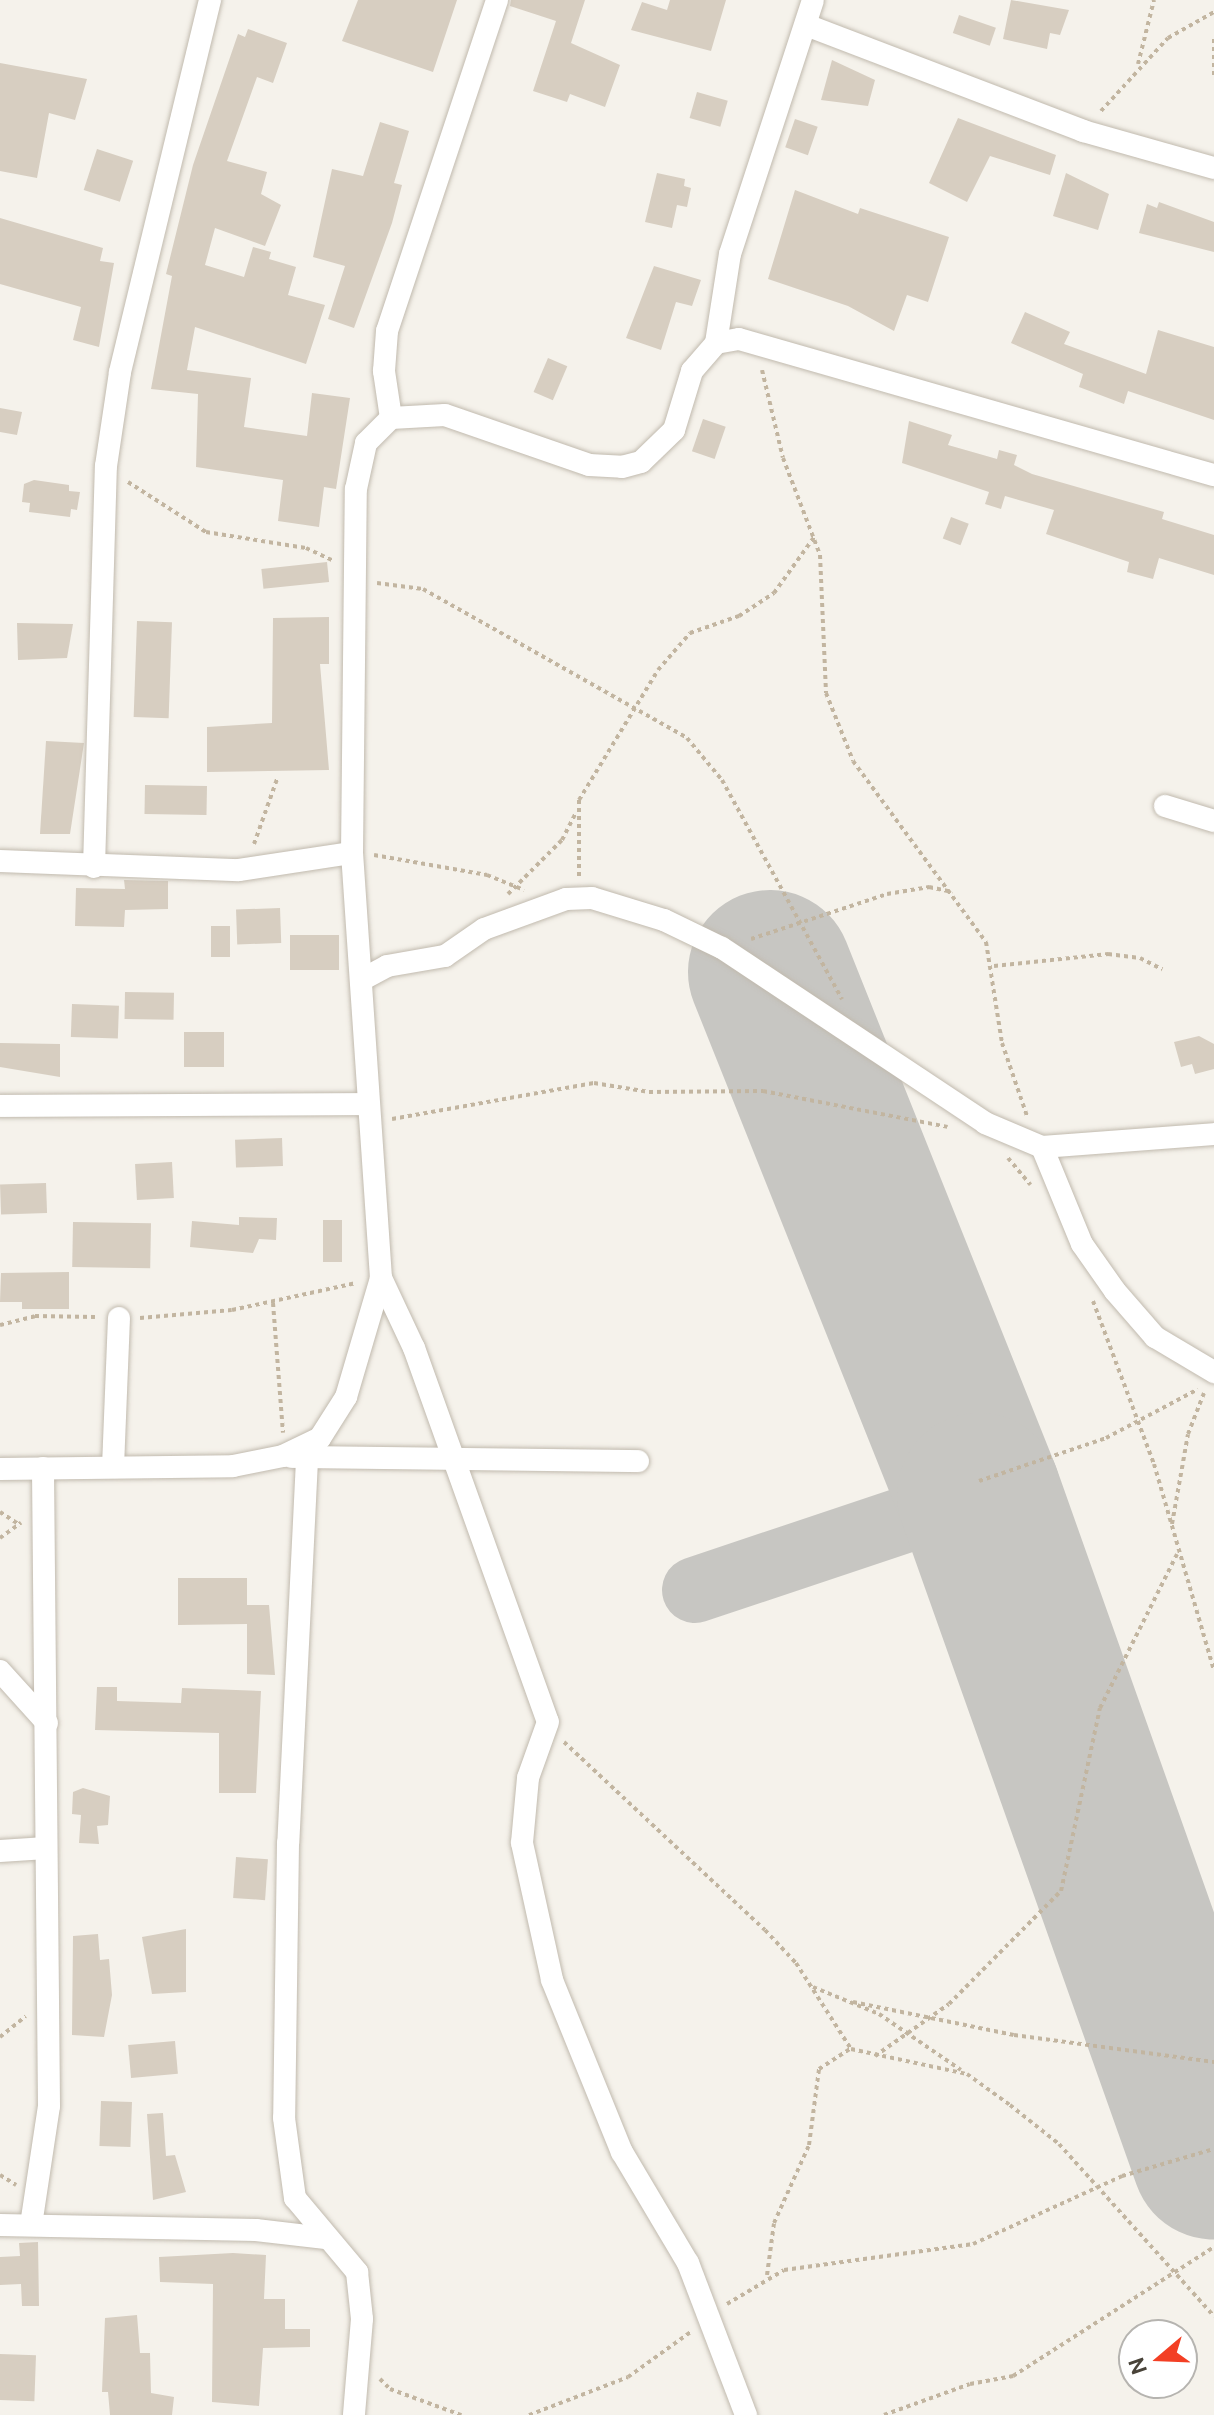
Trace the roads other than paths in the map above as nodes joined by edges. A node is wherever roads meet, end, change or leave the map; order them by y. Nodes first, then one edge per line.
1 (210, 0) edge
2 (497, 0) edge
3 (813, 0) edge
4 (806, 25) junction
5 (1214, 168) edge
6 (716, 343) junction
7 (391, 418) junction
8 (1214, 475) edge
9 (1165, 806) dead end
10 (1214, 821) edge
11 (352, 853) junction
12 (0, 861) edge
13 (94, 867) junction
14 (363, 979) junction
15 (0, 1106) edge
16 (368, 1113) junction
17 (1214, 1134) edge
18 (1042, 1147) junction
19 (381, 1278) junction
20 (119, 1318) road end
21 (1214, 1372) edge
22 (283, 1456) junction
23 (307, 1460) junction
24 (638, 1461) dead end
25 (456, 1463) junction
26 (113, 1467) junction
27 (43, 1468) junction
28 (0, 1469) edge
29 (0, 1671) edge
30 (47, 1723) junction
31 (46, 1848) junction
32 (0, 1851) edge
33 (0, 2225) edge
34 (31, 2225) junction
35 (324, 2238) junction
36 (354, 2415) edge
37 (746, 2415) edge

1 - 13 street
2 - 7 street
3 - 4 street
4 - 5 street
4 - 6 street
6 - 7 street
6 - 8 street
7 - 11 street
9 - 10 street
11 - 13 street
11 - 14 street
12 - 13 street
14 - 16 street
14 - 18 street
15 - 16 street
16 - 19 street
17 - 18 street
18 - 21 street
19 - 22 street
19 - 25 street
20 - 26 street
22 - 23 street
22 - 26 street
23 - 25 street
23 - 35 street
24 - 25 street
25 - 37 street
26 - 27 street
27 - 28 street
27 - 30 street
29 - 30 street
30 - 31 street
31 - 32 street
31 - 34 street
33 - 34 street
34 - 35 street
35 - 36 street

